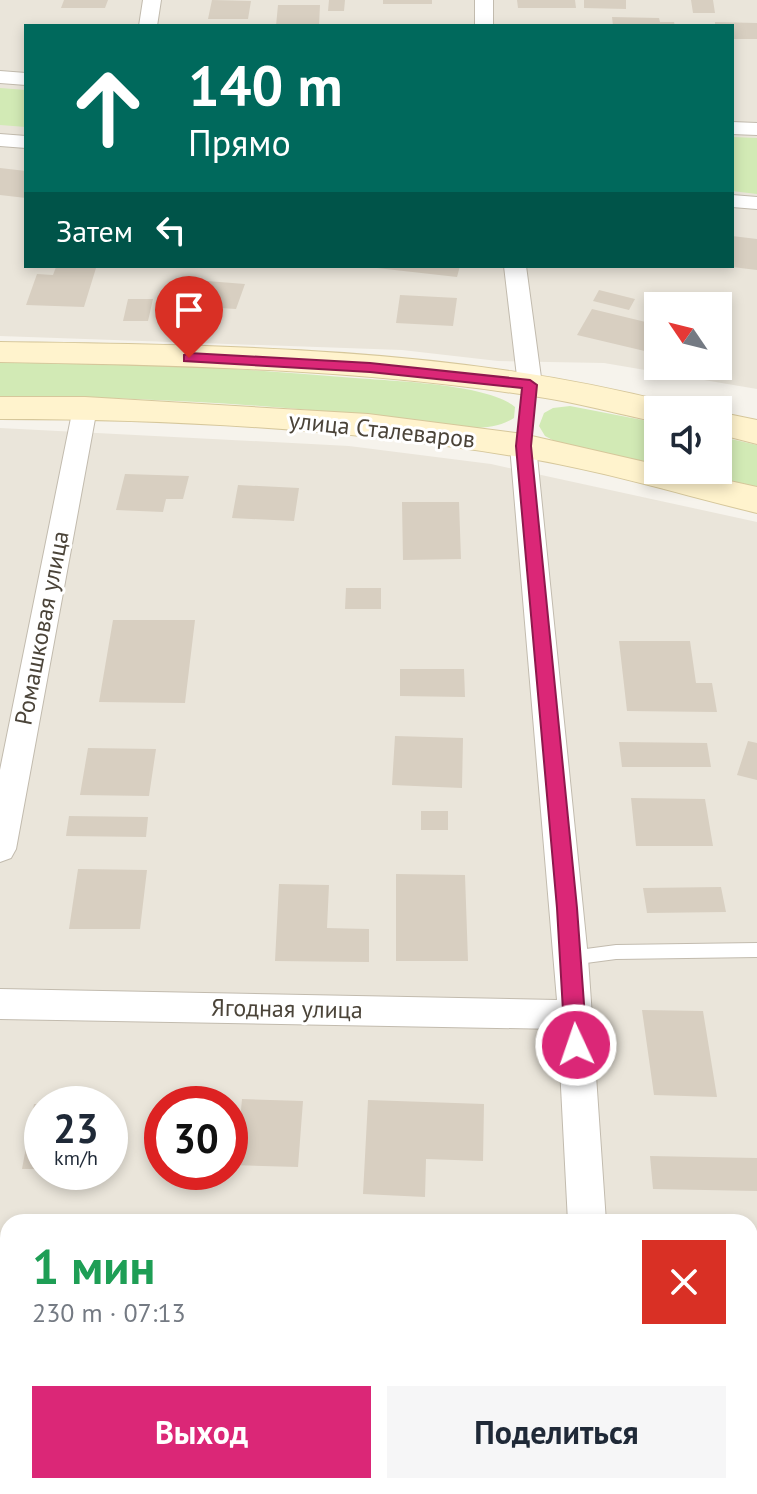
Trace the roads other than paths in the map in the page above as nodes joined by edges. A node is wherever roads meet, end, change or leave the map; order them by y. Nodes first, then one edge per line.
1 (152, 0) edge
2 (484, 0) edge
3 (148, 24) edge
4 (484, 24) edge
5 (0, 77) edge
6 (24, 79) edge
7 (734, 128) edge
8 (757, 129) edge
9 (0, 140) edge
10 (24, 142) edge
11 (734, 201) edge
12 (757, 203) edge
13 (515, 268) edge
14 (0, 352) edge
15 (530, 385) junction
16 (0, 408) edge
17 (85, 408) junction
18 (644, 408) edge
19 (732, 426) edge
20 (757, 432) edge
21 (523, 446) junction
22 (757, 500) edge
23 (0, 849) edge
24 (757, 950) edge
25 (571, 958) junction
26 (0, 1004) edge
27 (574, 1015) junction
28 (586, 1214) edge

1 - 3 street
2 - 4 street
5 - 6 street
7 - 8 street
9 - 10 street
11 - 12 street
13 - 15 street
14 - 15 main road
15 - 18 main road
15 - 21 main road
16 - 17 main road, улица Сталеваров
17 - 21 main road, улица Сталеваров
17 - 23 street, Ромашковая улица
19 - 20 main road
21 - 22 main road, улица Сталеваров
21 - 25 street
24 - 25 lane
25 - 27 street
26 - 27 street, Ягодная улица
27 - 28 street

